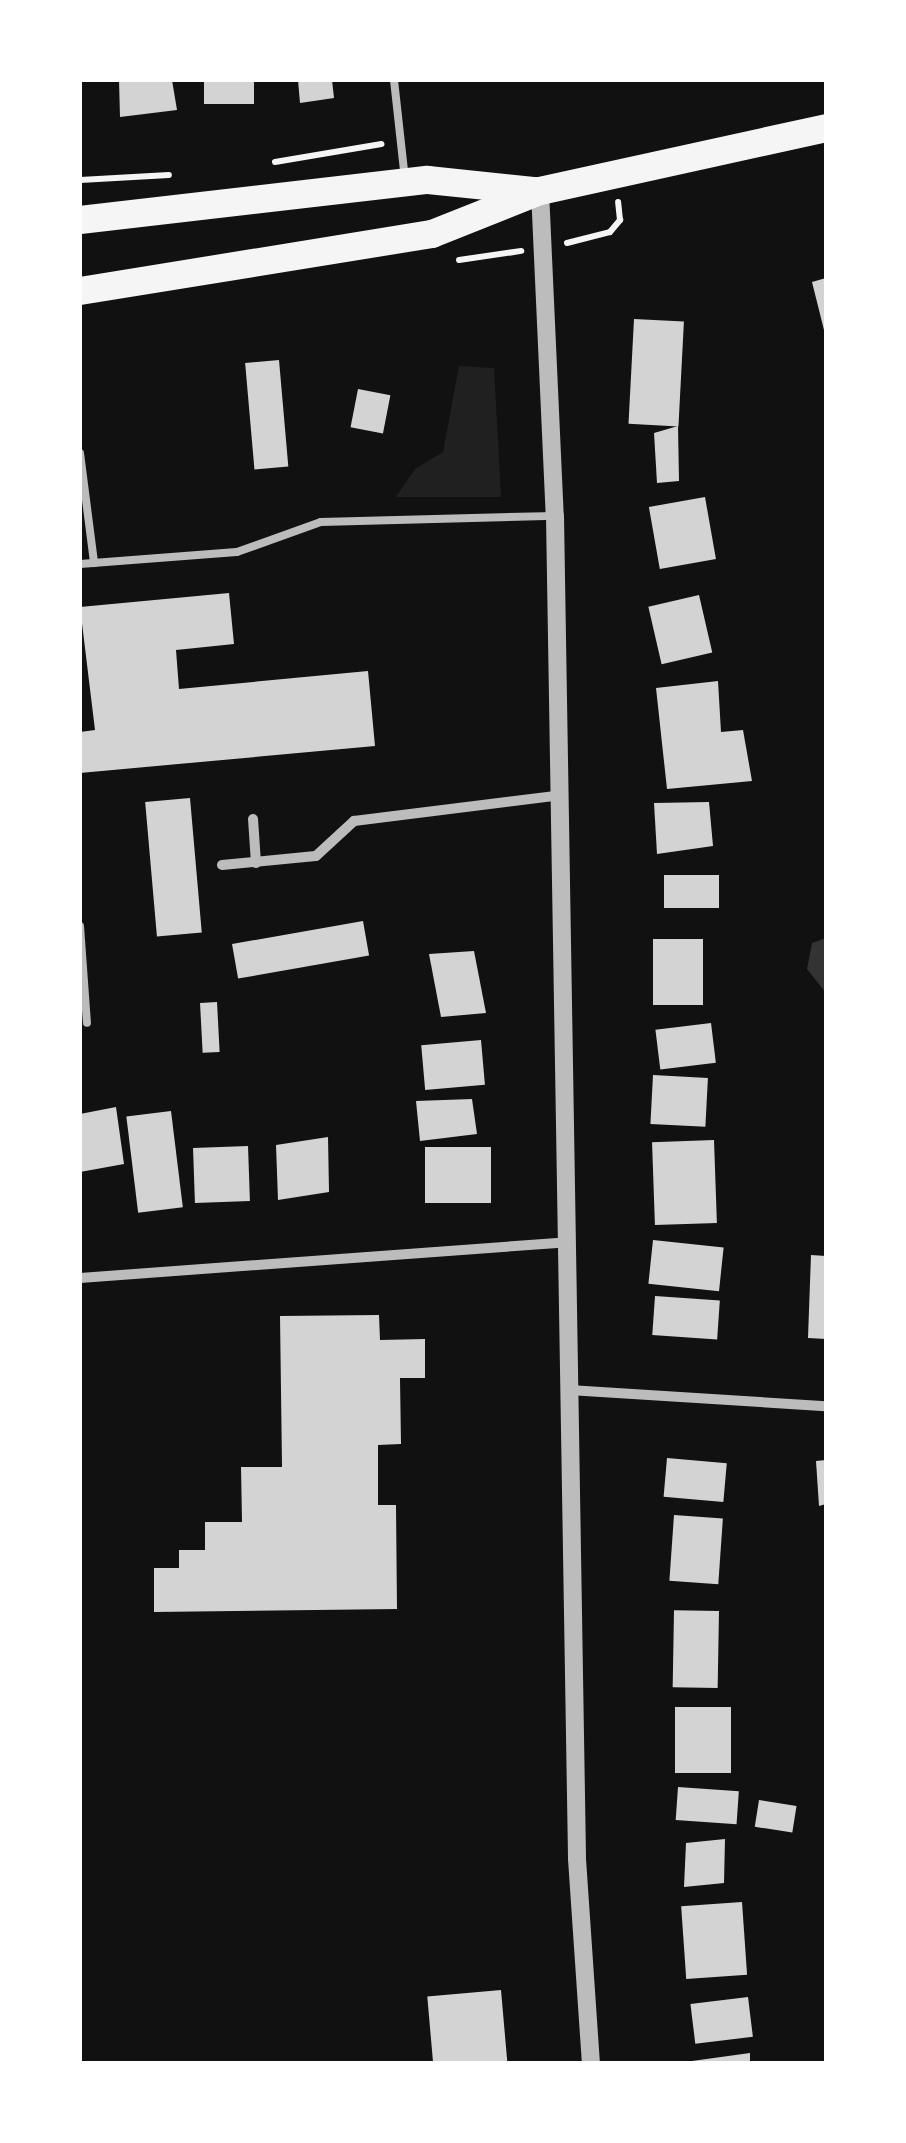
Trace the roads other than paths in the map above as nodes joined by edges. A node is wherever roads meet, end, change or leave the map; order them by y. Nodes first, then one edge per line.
1 (394, 80) edge
2 (826, 128) edge
3 (406, 183) junction
4 (540, 191) junction
5 (80, 220) edge
6 (80, 292) edge
7 (80, 454) edge
8 (555, 516) junction
9 (94, 563) junction
10 (80, 564) edge
11 (555, 796) junction
12 (254, 819) dead end
13 (256, 863) junction
14 (222, 865) dead end
15 (80, 926) edge
16 (88, 1023) dead end
17 (568, 1242) junction
18 (80, 1278) edge
19 (570, 1390) junction
20 (826, 1406) edge
21 (591, 2063) edge

1 - 3 lane
2 - 4 highway
3 - 4 highway
3 - 5 highway
4 - 6 highway
4 - 8 street
7 - 9 lane
8 - 9 lane
8 - 11 street
9 - 10 lane
11 - 13 street
11 - 17 street
12 - 13 street
13 - 14 street
15 - 16 lane
17 - 18 street
17 - 19 street
19 - 20 street
19 - 21 street

